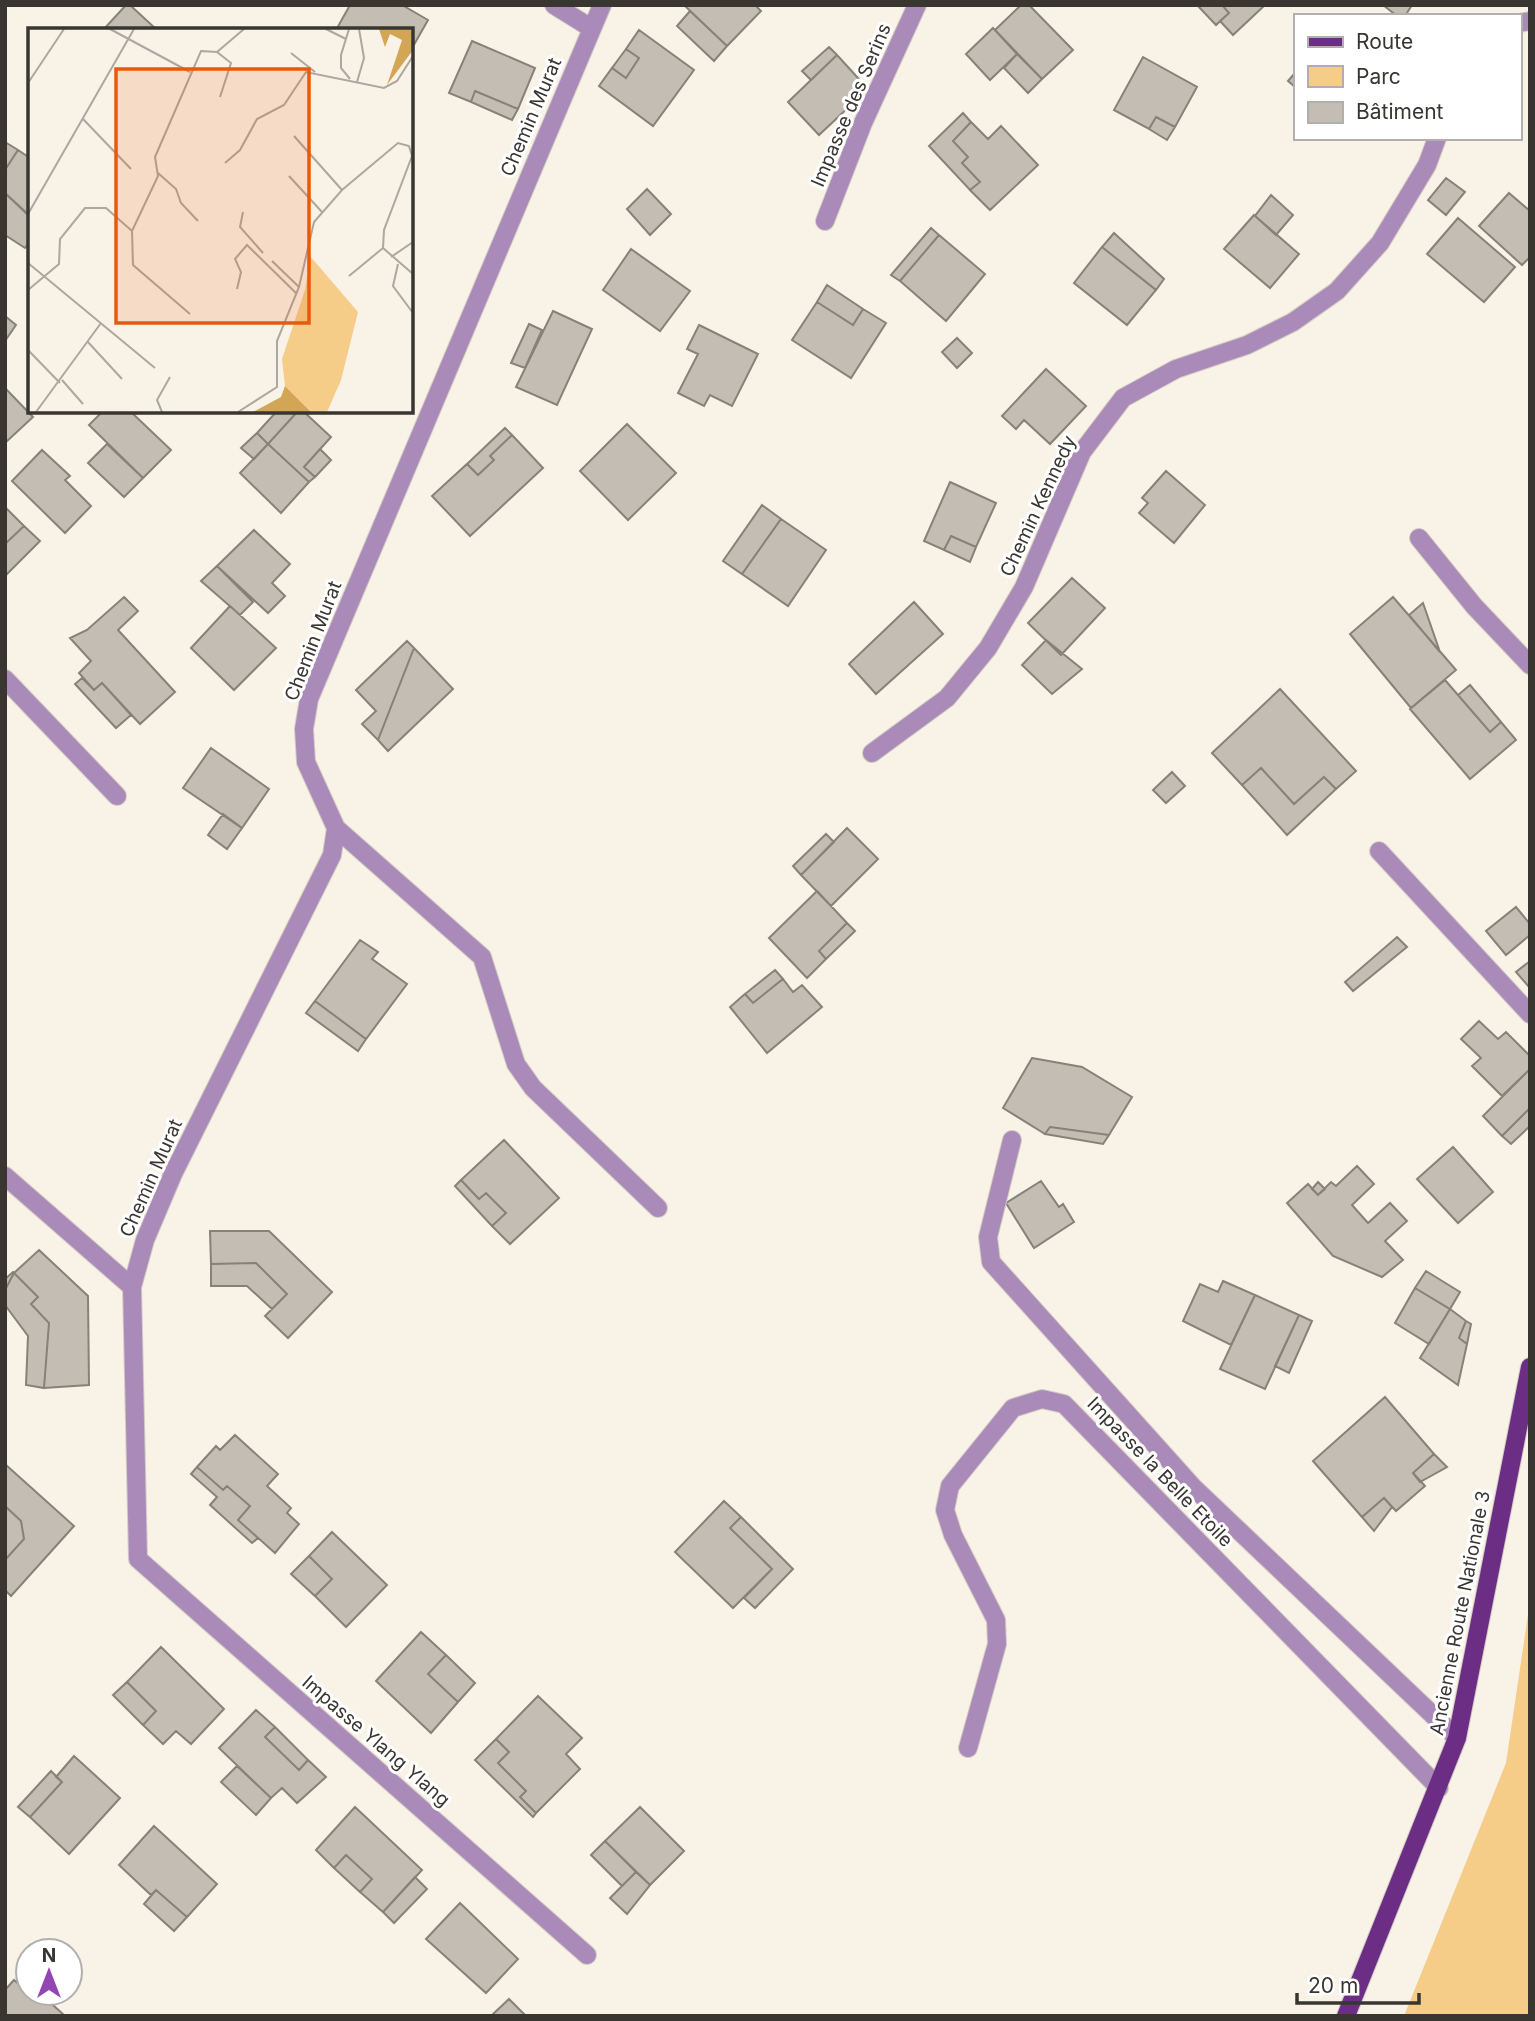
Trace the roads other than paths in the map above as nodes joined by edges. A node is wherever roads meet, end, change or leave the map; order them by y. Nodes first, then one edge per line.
1 (554, 5) edge
2 (602, 5) edge
3 (917, 5) edge
4 (591, 28) junction
5 (1436, 140) edge
6 (825, 221) dead end
7 (1419, 538) dead end
8 (1530, 665) edge
9 (5, 679) edge
10 (872, 753) dead end
11 (117, 796) dead end
12 (336, 828) junction
13 (1379, 851) dead end
14 (1530, 1014) edge
15 (1012, 1140) dead end
16 (5, 1176) edge
17 (658, 1208) dead end
18 (132, 1287) junction
19 (1530, 1367) edge
20 (138, 1559) joint
21 (1457, 1738) junction
22 (968, 1748) dead end
23 (1439, 1788) junction
24 (587, 1955) dead end
25 (1346, 2016) edge

1 - 4 street
2 - 4 street, Chemin Murat
3 - 6 street, Impasse des Serins
4 - 12 street, Chemin Murat
5 - 10 street, Chemin Kennedy
7 - 8 street
9 - 11 street
12 - 17 street
12 - 18 street, Chemin Murat
13 - 14 street
15 - 21 street
16 - 18 street
18 - 20 street, Chemin Murat
19 - 21 main road, Ancienne Route Nationale 3
20 - 24 street, Impasse Ylang Ylang
21 - 23 main road, Ancienne Route Nationale 3
22 - 23 street, Impasse la Belle Etoile
23 - 25 main road, Ancienne Route Nationale 3

